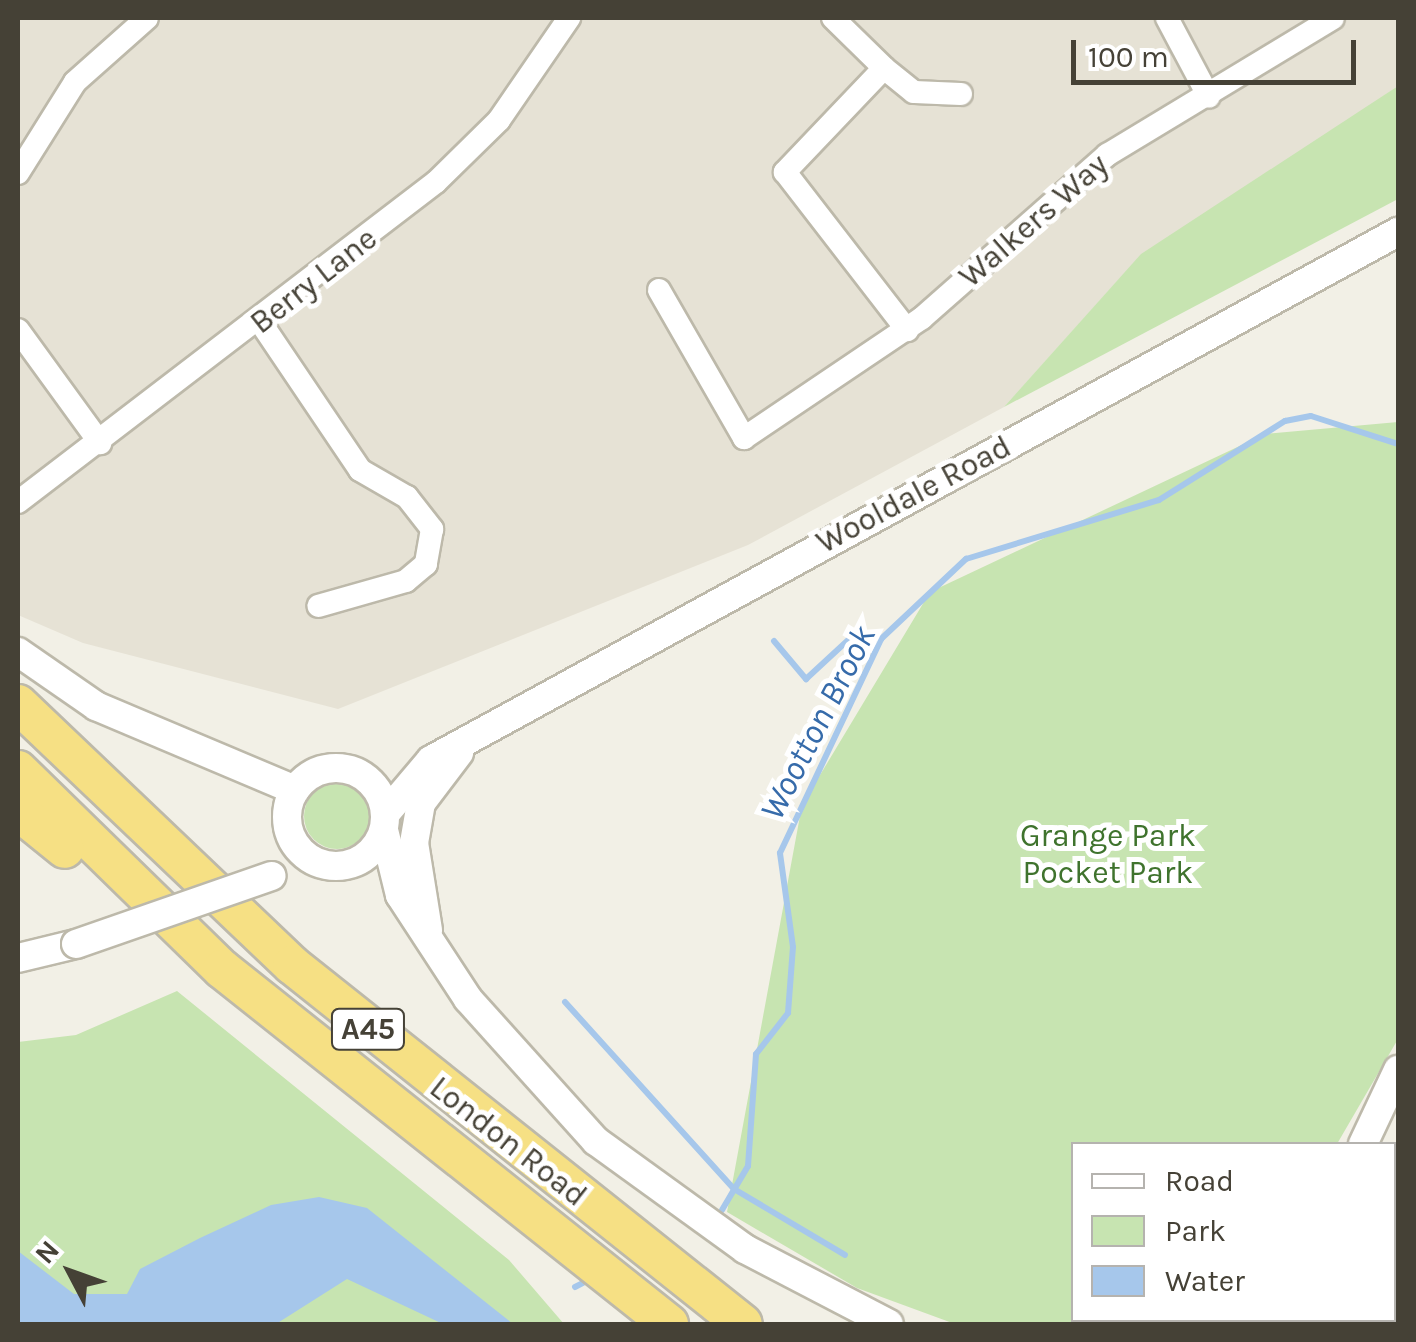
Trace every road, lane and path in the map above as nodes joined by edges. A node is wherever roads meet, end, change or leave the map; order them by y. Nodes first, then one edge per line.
1 (147, 18) edge
2 (569, 18) edge
3 (833, 18) edge
4 (1168, 18) edge
5 (1334, 18) edge
6 (884, 68) junction
7 (961, 94) dead end
8 (1209, 97) junction
9 (18, 173) edge
10 (1398, 232) edge
11 (659, 290) dead end
12 (262, 323) junction
13 (18, 330) edge
14 (907, 330) junction
15 (100, 443) junction
16 (18, 502) edge
17 (318, 606) dead end
18 (18, 652) edge
19 (18, 704) edge
20 (474, 738) junction
21 (431, 760) junction
22 (18, 770) edge
23 (353, 770) junction
24 (295, 790) junction
25 (18, 811) edge
26 (385, 822) junction
27 (303, 854) junction
28 (329, 866) junction
29 (400, 895) junction
30 (428, 936) junction
31 (18, 958) edge
32 (222, 969) junction
33 (1398, 1070) edge
34 (1364, 1142) edge
35 (740, 1321) edge
36 (670, 1324) edge
37 (889, 1324) edge

1 - 9 street
2 - 12 street, Berry Lane
3 - 6 street
4 - 8 street
5 - 8 street, Walkers Way
6 - 7 street
6 - 14 street
8 - 14 street, Walkers Way
10 - 20 street, Wooldale Road
11 - 14 street, Walkers Way
12 - 15 street, Berry Lane
12 - 17 street
13 - 15 street
15 - 16 street, Berry Lane
18 - 24 street
19 - 35 highway, London Road / A45
20 - 21 street, Wooldale Road
20 - 30 street
21 - 23 street, Wooldale Road
21 - 26 street, Wooldale Road
22 - 32 highway, London Road / A45
23 - 24 street
23 - 26 street
24 - 27 street
25 - 32 highway
26 - 28 street
26 - 29 street
27 - 28 street
27 - 31 street, bridge
28 - 29 street
29 - 30 street
30 - 37 street
32 - 36 highway, London Road / A45
33 - 34 street

